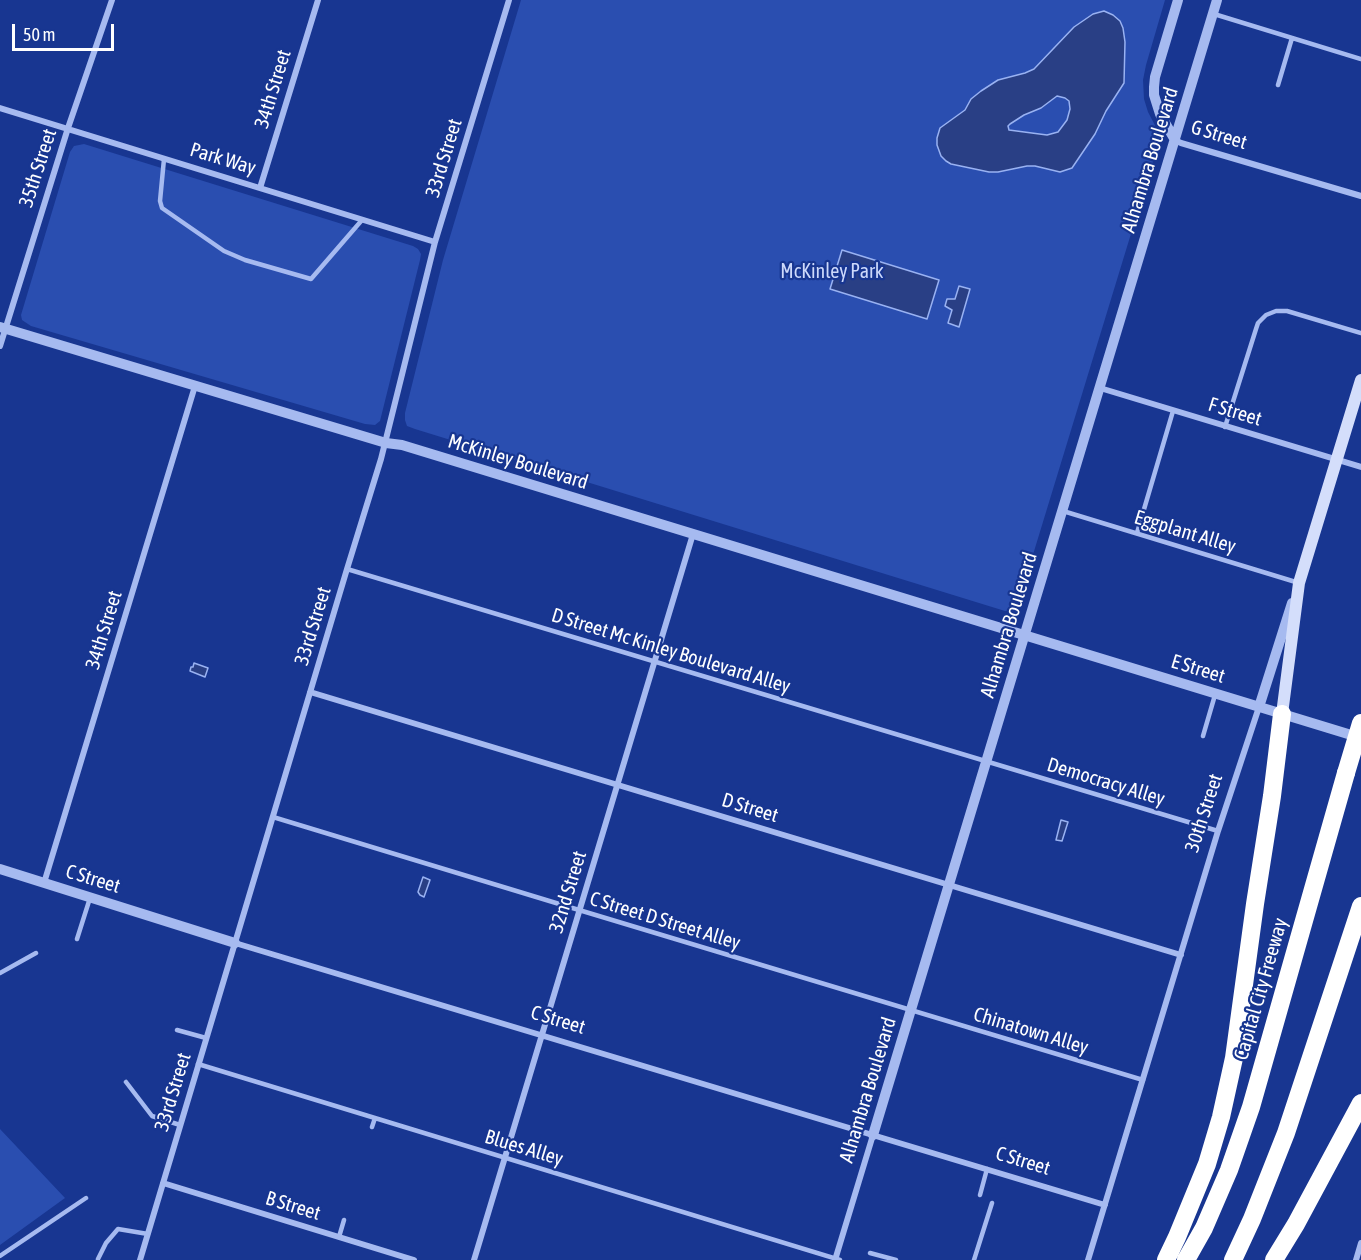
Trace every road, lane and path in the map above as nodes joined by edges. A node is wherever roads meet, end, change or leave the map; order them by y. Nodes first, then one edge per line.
1 (112, 0) edge
2 (318, 0) edge
3 (509, 0) edge
4 (1178, 0) edge
5 (1217, 0) edge
6 (1213, 14) junction
7 (1292, 38) junction
8 (1361, 59) edge
9 (1278, 85) dead end
10 (0, 108) edge
11 (68, 128) junction
12 (1175, 140) junction
13 (164, 159) junction
14 (260, 188) junction
15 (1361, 196) edge
16 (362, 220) junction
17 (435, 243) junction
18 (3, 328) edge
19 (1361, 333) edge
20 (0, 346) edge
21 (1361, 380) edge
22 (195, 386) junction
23 (1100, 388) junction
24 (1173, 411) junction
25 (1225, 427) junction
26 (386, 443) junction
27 (1337, 460) junction
28 (1361, 468) edge
29 (1062, 511) junction
30 (1137, 533) junction
31 (693, 534) junction
32 (347, 569) junction
33 (1299, 583) junction
34 (1024, 635) junction
35 (655, 662) junction
36 (310, 692) junction
37 (1215, 693) junction
38 (1259, 707) junction
39 (1282, 714) junction
40 (1361, 723) edge
41 (1203, 736) dead end
42 (1361, 738) edge
43 (986, 762) junction
44 (618, 785) junction
45 (273, 817) junction
46 (1218, 831) junction
47 (0, 869) edge
48 (44, 883) junction
49 (949, 885) junction
50 (90, 897) junction
51 (1361, 906) edge
52 (579, 910) junction
53 (77, 939) dead end
54 (235, 942) junction
55 (36, 953) dead end
56 (1181, 955) junction
57 (0, 973) edge
58 (911, 1010) junction
59 (177, 1030) dead end
60 (542, 1034) junction
61 (206, 1038) junction
62 (198, 1064) junction
63 (1143, 1080) junction
64 (126, 1082) dead end
65 (1361, 1103) edge
66 (375, 1118) junction
67 (180, 1125) junction
68 (372, 1127) dead end
69 (873, 1135) junction
70 (504, 1158) junction
71 (987, 1169) junction
72 (163, 1184) junction
73 (980, 1195) dead end
74 (86, 1198) dead end
75 (992, 1203) dead end
76 (1105, 1204) junction
77 (344, 1220) dead end
78 (148, 1234) junction
79 (339, 1237) junction
80 (1361, 1243) edge
81 (870, 1252) dead end
82 (0, 1256) edge
83 (98, 1259) edge
84 (140, 1260) edge
85 (414, 1260) edge
86 (474, 1260) edge
87 (837, 1260) edge
88 (896, 1260) edge
89 (974, 1260) edge
90 (1088, 1260) edge
91 (1166, 1260) edge
92 (1186, 1260) edge
93 (1233, 1260) edge
94 (1274, 1260) edge
95 (1356, 1260) edge

1 - 11 street, 35th Street
2 - 14 street, 34th Street
3 - 17 street, 33rd Street
4 - 12 street, G Street
5 - 6 street, Alhambra Boulevard
6 - 7 lane
6 - 12 street, Alhambra Boulevard
7 - 8 lane
7 - 9 lane
10 - 11 street, Park Way
11 - 13 street, Park Way
11 - 18 street, 35th Street
12 - 15 street, G Street
12 - 23 street, Alhambra Boulevard
13 - 14 street, Park Way
13 - 16 lane
14 - 16 street, Park Way
16 - 17 street, Park Way
17 - 26 street, 33rd Street
18 - 20 street, 35th Street
18 - 22 street, McKinley Boulevard
19 - 25 lane
21 - 27 main road, 30th Street
22 - 26 street, McKinley Boulevard
22 - 48 street, 34th Street
23 - 24 street, F Street
23 - 29 street, Alhambra Boulevard
24 - 25 street, F Street
24 - 30 lane
25 - 27 street, F Street
26 - 31 street, McKinley Boulevard
26 - 32 street, 33rd Street
27 - 28 street, F Street
27 - 33 main road, 30th Street
29 - 30 lane, Eggplant Alley
29 - 34 street, Alhambra Boulevard
30 - 33 lane, Eggplant Alley
31 - 34 street, McKinley Boulevard
31 - 35 street, 32nd Street
32 - 35 lane, D Street Mc Kinley Boulevard Alley
32 - 36 street, 33rd Street
33 - 38 street, 30th Street
33 - 39 main road
34 - 37 street, E Street
34 - 43 street, Alhambra Boulevard
35 - 43 lane, D Street Mc Kinley Boulevard Alley
35 - 44 street, 32nd Street
36 - 44 street, D Street
36 - 45 street, 33rd Street
37 - 38 street, E Street
37 - 41 lane
38 - 39 street, E Street
38 - 46 street, 30th Street
39 - 42 street, E Street
39 - 91 highway
40 - 92 highway, Capital City Freeway, bridge
43 - 46 lane, Democracy Alley
43 - 49 street, Alhambra Boulevard
44 - 49 street, D Street
44 - 52 street, 32nd Street
45 - 52 lane, C Street D Street Alley
45 - 54 street, 33rd Street
46 - 56 street, 30th Street
47 - 48 street, C Street
48 - 50 street, C Street
49 - 56 street, D Street
49 - 58 street, Alhambra Boulevard
50 - 53 lane
50 - 54 street, C Street
51 - 93 highway
52 - 58 lane, C Street D Street Alley
52 - 60 street, 32nd Street
54 - 60 street, C Street
54 - 61 street, 33rd Street
55 - 57 lane
56 - 63 street, 30th Street
58 - 63 lane, Chinatown Alley
58 - 69 street, Alhambra Boulevard
59 - 61 lane
60 - 69 street, C Street
60 - 70 street, 32nd Street
61 - 62 street, 33rd Street
62 - 66 lane, Blues Alley
62 - 67 street, 33rd Street
63 - 76 street, 30th Street
64 - 67 lane
65 - 94 highway
66 - 68 lane
66 - 70 lane, Blues Alley
67 - 72 street, 33rd Street
69 - 71 street, C Street
69 - 87 street, Alhambra Boulevard
70 - 86 street, 32nd Street
70 - 87 lane, Blues Alley
71 - 73 lane
71 - 76 street, C Street
72 - 78 street, 33rd Street
72 - 79 street, B Street
74 - 82 lane
75 - 89 lane
76 - 90 street, 30th Street
77 - 79 lane
78 - 83 lane
78 - 84 street, 33rd Street
79 - 85 street, B Street
80 - 95 street
81 - 88 lane

